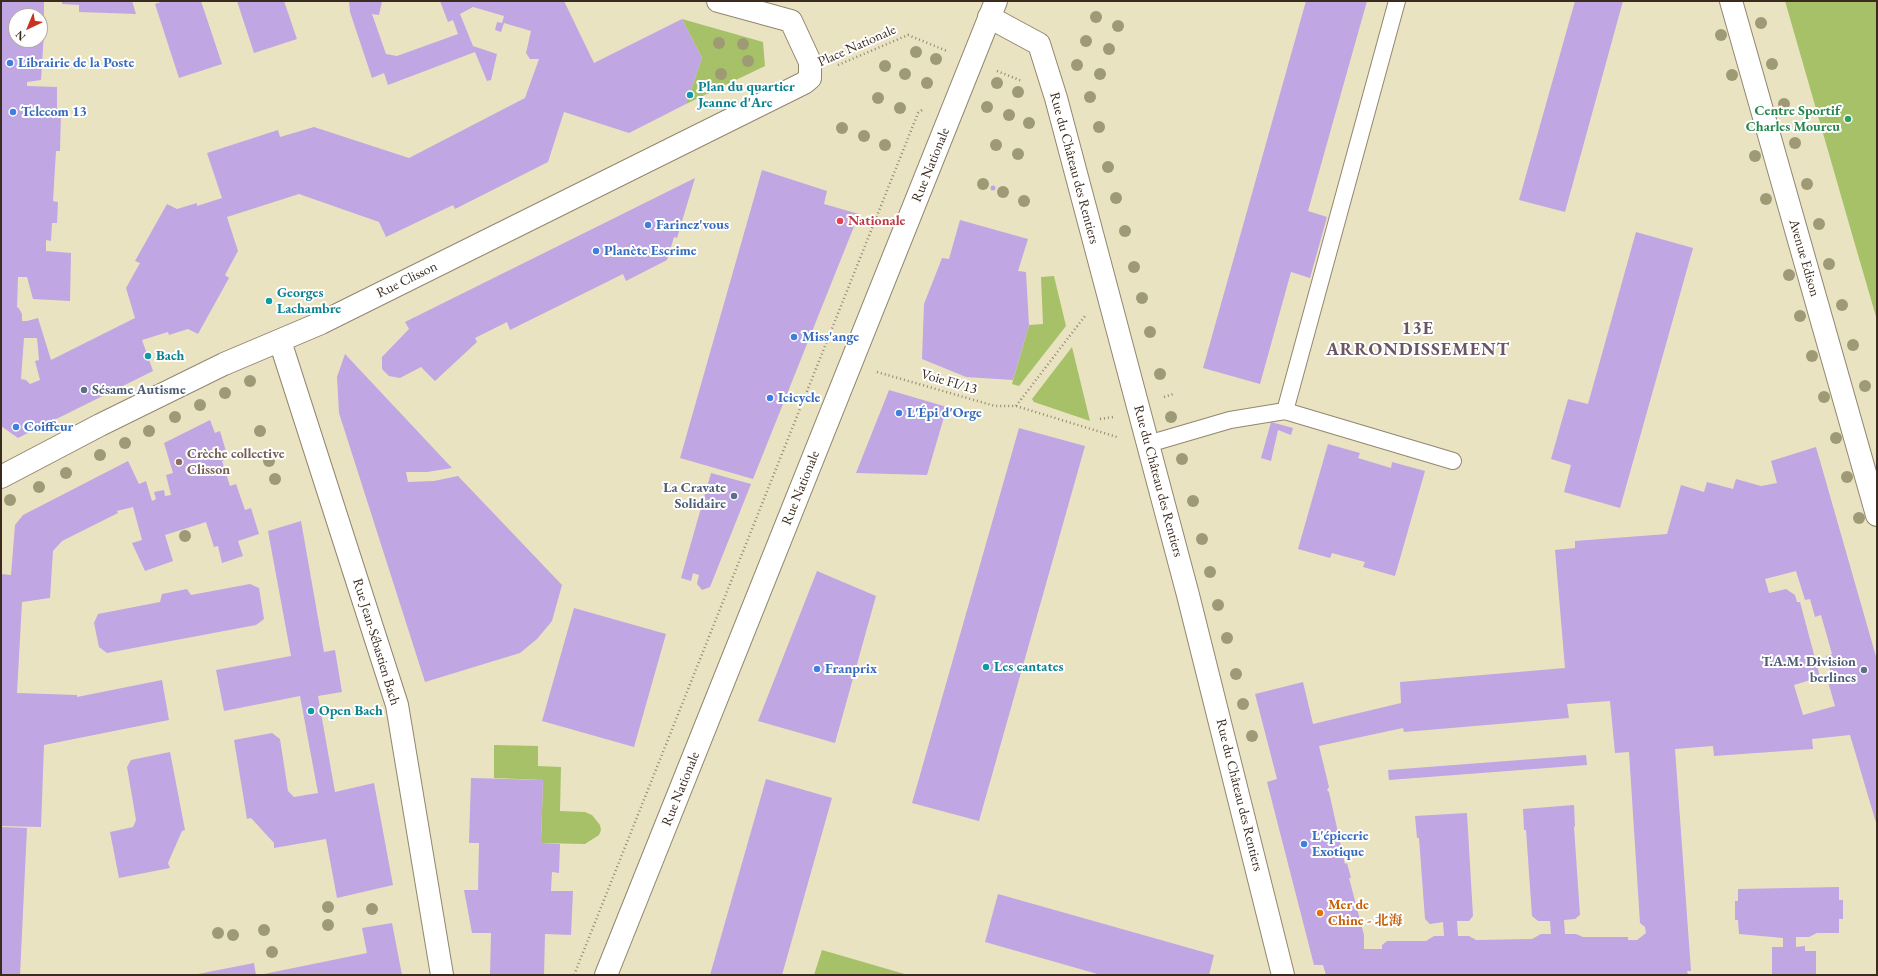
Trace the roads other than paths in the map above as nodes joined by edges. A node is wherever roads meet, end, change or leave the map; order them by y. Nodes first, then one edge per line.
1 (718, 1) edge
2 (1397, 1) edge
3 (1731, 1) edge
4 (992, 9) edge
5 (280, 342) junction
6 (1284, 412) junction
7 (1148, 444) junction
8 (1453, 461) dead end
9 (1, 477) edge
10 (1877, 514) edge
11 (442, 975) edge
12 (606, 975) edge
13 (1283, 975) edge

1 - 5 street, Rue Clisson
2 - 6 lane
3 - 10 street, Avenue Edison
4 - 7 street, Rue du Château des Rentiers
4 - 12 street, Rue Nationale
5 - 9 street, Rue Clisson
5 - 11 street, Rue Jean-Sébastien Bach
6 - 7 lane
6 - 8 lane
7 - 13 street, Rue du Château des Rentiers

